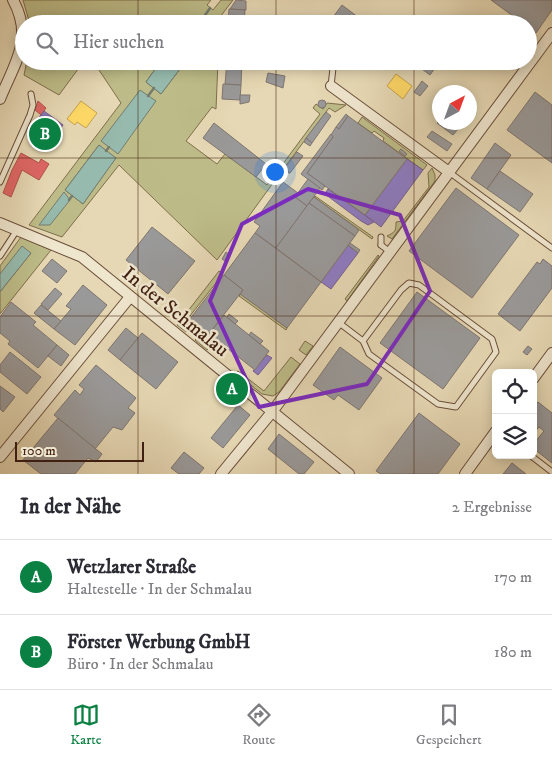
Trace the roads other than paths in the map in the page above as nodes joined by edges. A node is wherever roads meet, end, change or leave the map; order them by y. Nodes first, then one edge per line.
1 (13, 0) edge
2 (20, 15) edge
3 (552, 33) edge
4 (537, 53) edge
5 (15, 62) edge
6 (333, 70) edge
7 (524, 70) edge
8 (331, 86) joint
9 (31, 94) dead end
10 (0, 99) edge
11 (448, 172) junction
12 (0, 182) edge
13 (0, 223) edge
14 (17, 230) junction
15 (381, 237) dead end
16 (381, 245) junction
17 (374, 246) dead end
18 (552, 248) edge
19 (390, 252) junction
20 (0, 256) edge
21 (130, 297) junction
22 (338, 322) junction
23 (364, 341) junction
24 (552, 353) edge
25 (537, 374) edge
26 (272, 412) junction
27 (492, 436) edge
28 (0, 457) edge
29 (535, 459) edge
30 (552, 472) edge
31 (221, 474) edge
32 (349, 474) edge
33 (464, 474) edge

1 - 2 street
3 - 4 street
5 - 10 street
6 - 8 lane
7 - 11 street
8 - 11 street
9 - 12 lane
11 - 18 lane
11 - 19 street
13 - 14 street, In der Schmalau
14 - 20 lane
14 - 21 street, In der Schmalau
15 - 16 lane
16 - 17 lane
16 - 19 lane
19 - 22 street
21 - 26 street, In der Schmalau
21 - 28 street
22 - 23 lane
22 - 26 street
23 - 23 lane
24 - 25 street
26 - 31 street
26 - 32 street, In der Schmalau
27 - 33 street
29 - 30 lane

